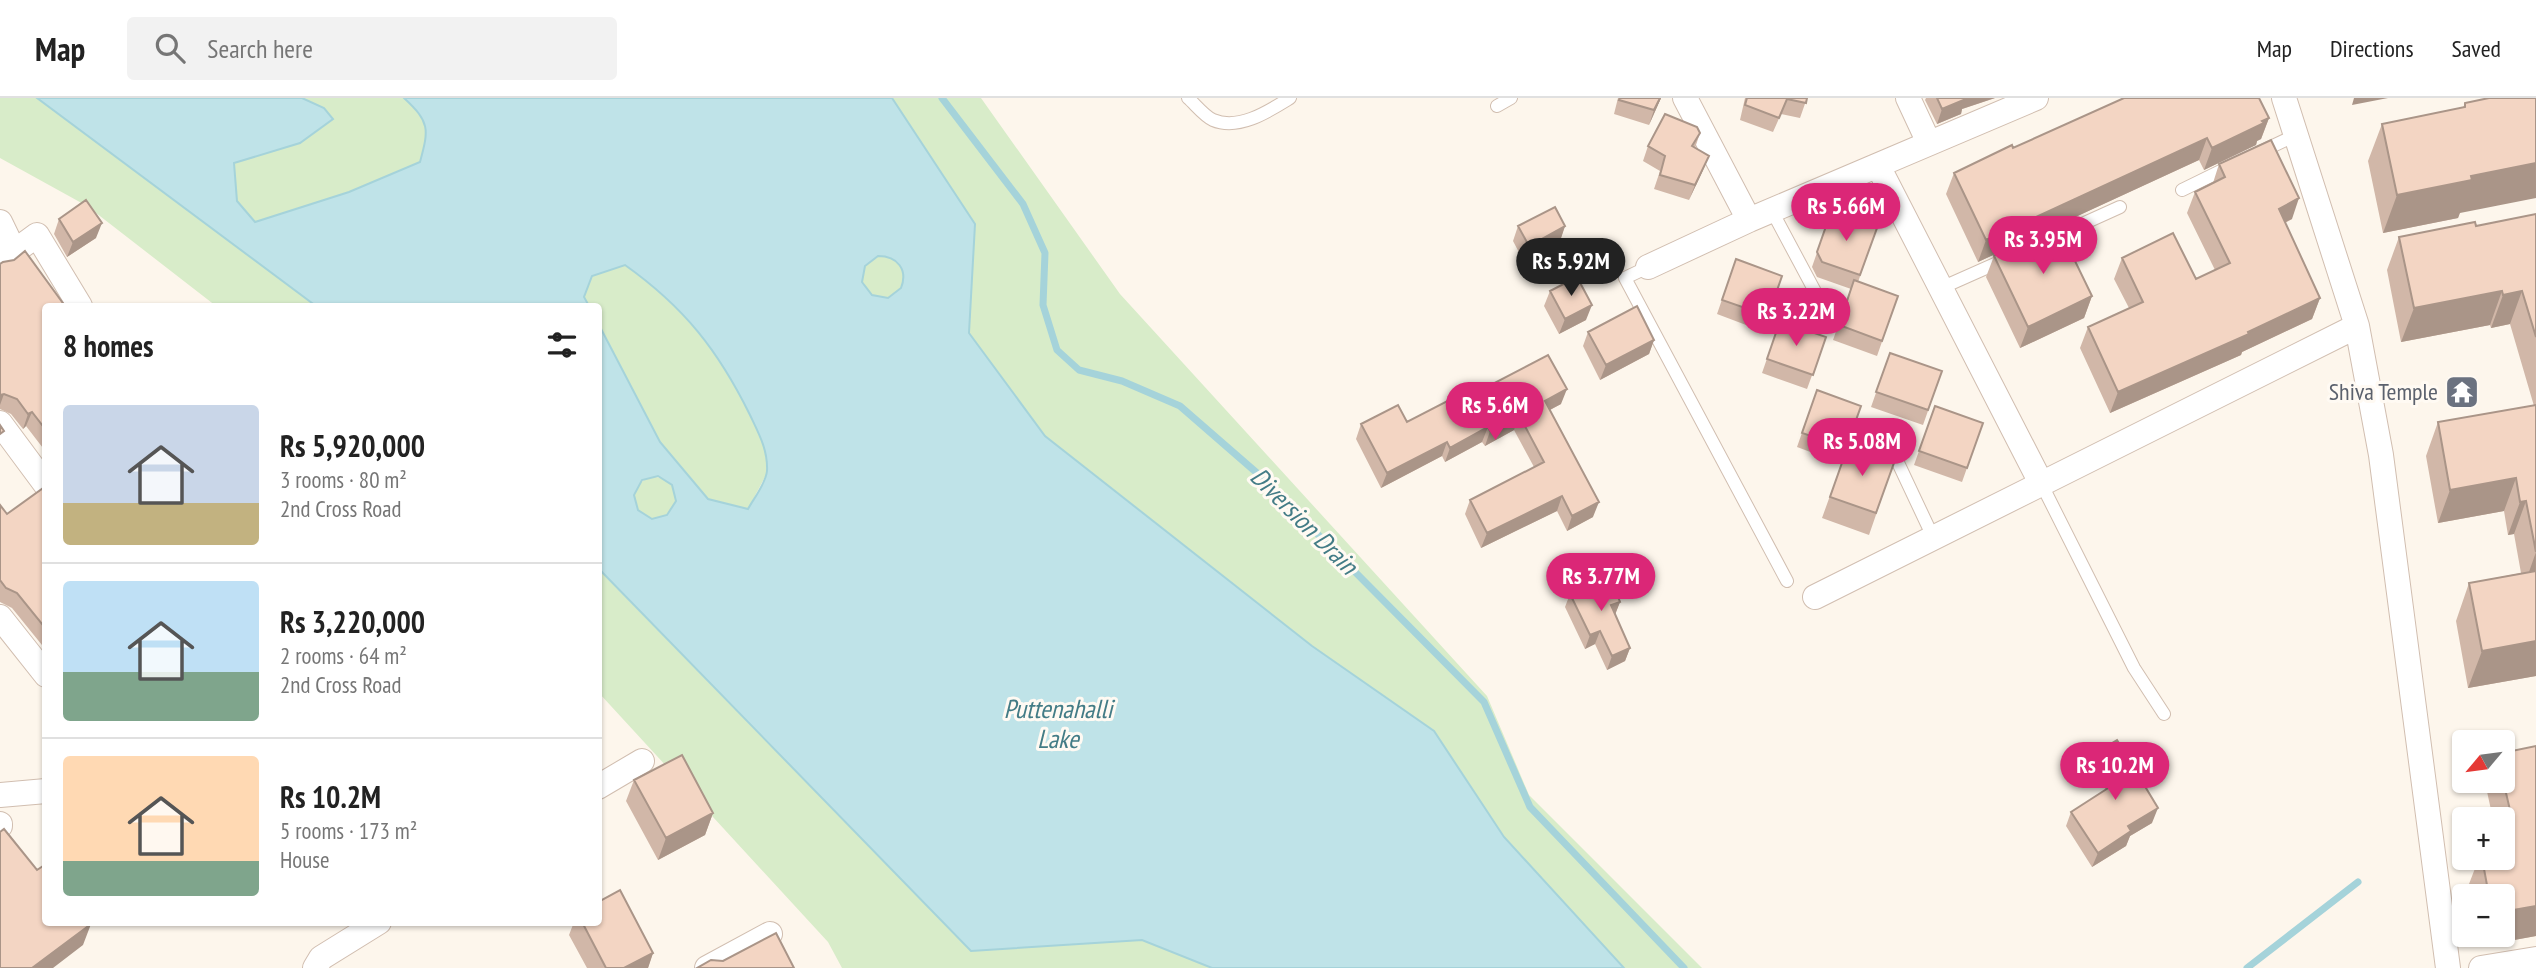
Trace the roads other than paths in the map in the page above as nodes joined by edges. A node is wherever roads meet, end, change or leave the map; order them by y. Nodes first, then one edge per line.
1 (1188, 98) edge
2 (1290, 98) edge
3 (1511, 98) edge
4 (1685, 98) edge
5 (1908, 98) edge
6 (2036, 98) edge
7 (2284, 98) edge
8 (1497, 106) dead end
9 (2296, 135) junction
10 (1929, 143) junction
11 (1878, 166) junction
12 (2182, 190) dead end
13 (2120, 207) dead end
14 (1772, 211) junction
15 (1749, 220) junction
16 (0, 222) edge
17 (2036, 245) edge
18 (2013, 256) edge
19 (7, 257) edge
20 (1648, 267) joint
21 (1941, 288) junction
22 (78, 303) edge
23 (1826, 312) dead end
24 (2357, 326) junction
25 (0, 423) edge
26 (1885, 435) dead end
27 (42, 480) edge
28 (2041, 483) junction
29 (1933, 537) junction
30 (1787, 581) dead end
31 (1815, 597) dead end
32 (0, 617) edge
33 (42, 670) edge
34 (2164, 714) dead end
35 (642, 761) dead end
36 (602, 785) edge
37 (42, 791) edge
38 (0, 795) edge
39 (373, 926) edge
40 (770, 934) edge
41 (2536, 958) edge
42 (314, 968) edge
43 (707, 968) edge
44 (2448, 968) edge
45 (2481, 968) edge

1 - 2 lane
3 - 8 lane
4 - 15 street
5 - 10 street
6 - 10 street
7 - 9 street
9 - 12 lane
9 - 24 street
10 - 11 street
11 - 14 street
11 - 21 street
13 - 17 lane
14 - 15 street
14 - 23 lane
15 - 20 street
16 - 19 street
18 - 21 lane
19 - 22 street
20 - 30 lane
21 - 28 street
24 - 28 street
24 - 44 street
25 - 27 street
26 - 29 lane
28 - 29 street
28 - 34 lane
29 - 31 street
32 - 33 street
35 - 36 street
37 - 38 street
39 - 42 street
40 - 43 street
41 - 45 street

